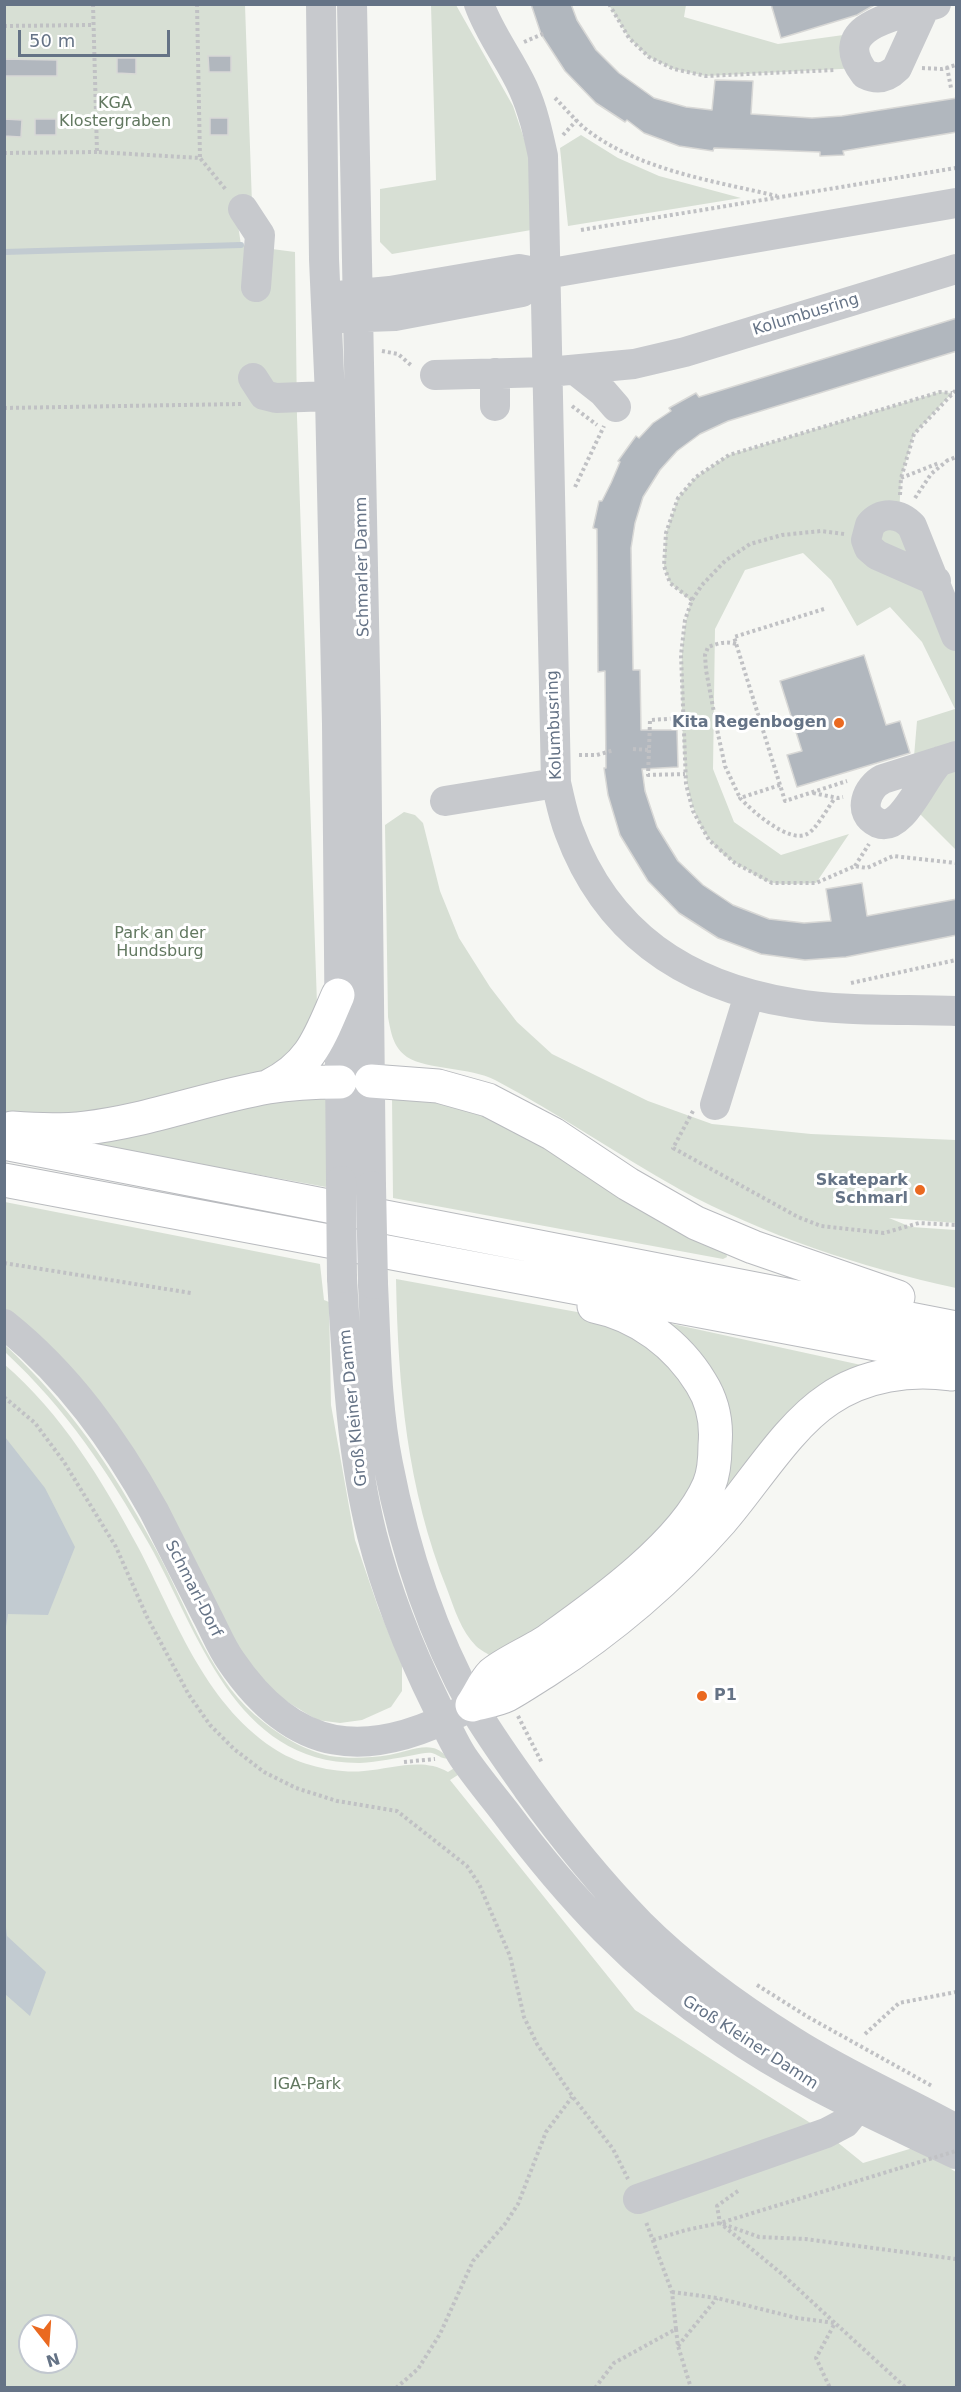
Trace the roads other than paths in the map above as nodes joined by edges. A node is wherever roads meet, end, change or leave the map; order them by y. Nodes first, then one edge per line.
1 (321, 4) edge
2 (352, 4) edge
3 (478, 4) edge
4 (927, 6) edge
5 (957, 203) edge
6 (243, 209) road end
7 (957, 269) edge
8 (546, 274) junction
9 (256, 287) dead end
10 (358, 306) junction
11 (326, 308) junction
12 (424, 371) road end
13 (561, 371) junction
14 (495, 373) junction
15 (259, 386) road end
16 (330, 396) junction
17 (495, 406) dead end
18 (616, 407) dead end
19 (936, 581) junction
20 (957, 636) edge
21 (948, 759) edge
22 (555, 769) junction
23 (445, 801) dead end
24 (339, 995) junction
25 (749, 995) junction
26 (957, 1011) edge
27 (356, 1081) junction
28 (267, 1087) junction
29 (707, 1103) road end
30 (4, 1127) edge
31 (4, 1143) edge
32 (4, 1180) edge
33 (495, 1271) junction
34 (4, 1324) edge
35 (954, 1327) edge
36 (957, 1359) edge
37 (957, 1375) edge
38 (472, 1705) junction
39 (444, 1720) junction
40 (765, 2022) junction
41 (760, 2054) junction
42 (858, 2107) junction
43 (957, 2129) edge
44 (957, 2153) edge
45 (638, 2199) road end

1 - 11 street, Schmarler Damm
2 - 10 street, Schmarler Damm
3 - 8 street, Kolumbusring
4 - 4 street
5 - 8 street
6 - 9 street
7 - 13 street, Kolumbusring
8 - 10 street
8 - 13 street, Kolumbusring
10 - 11 street
10 - 27 street, Schmarler Damm
11 - 16 street, Schmarler Damm
12 - 14 street
13 - 14 street
13 - 18 street
13 - 22 street, Kolumbusring
14 - 17 street
15 - 16 street
16 - 24 street, Schmarler Damm
19 - 19 street
19 - 20 street
21 - 21 street
22 - 23 street
22 - 25 street, Kolumbusring
24 - 27 street, Schmarler Damm
24 - 28 highway
25 - 26 street, Kolumbusring
25 - 29 street
27 - 28 highway
27 - 35 highway
27 - 38 street, Groß Kleiner Damm, bridge
27 - 39 street, Groß Kleiner Damm, bridge
28 - 30 highway
31 - 35 highway
32 - 33 highway
33 - 36 highway
33 - 38 highway
34 - 39 street, Schmarl-Dorf
37 - 38 highway
38 - 39 street
38 - 40 street, Groß Kleiner Damm
39 - 41 street, Groß Kleiner Damm
40 - 41 street
40 - 43 street, Groß Kleiner Damm
41 - 42 street, Groß Kleiner Damm
42 - 44 street, Groß Kleiner Damm
42 - 45 street

